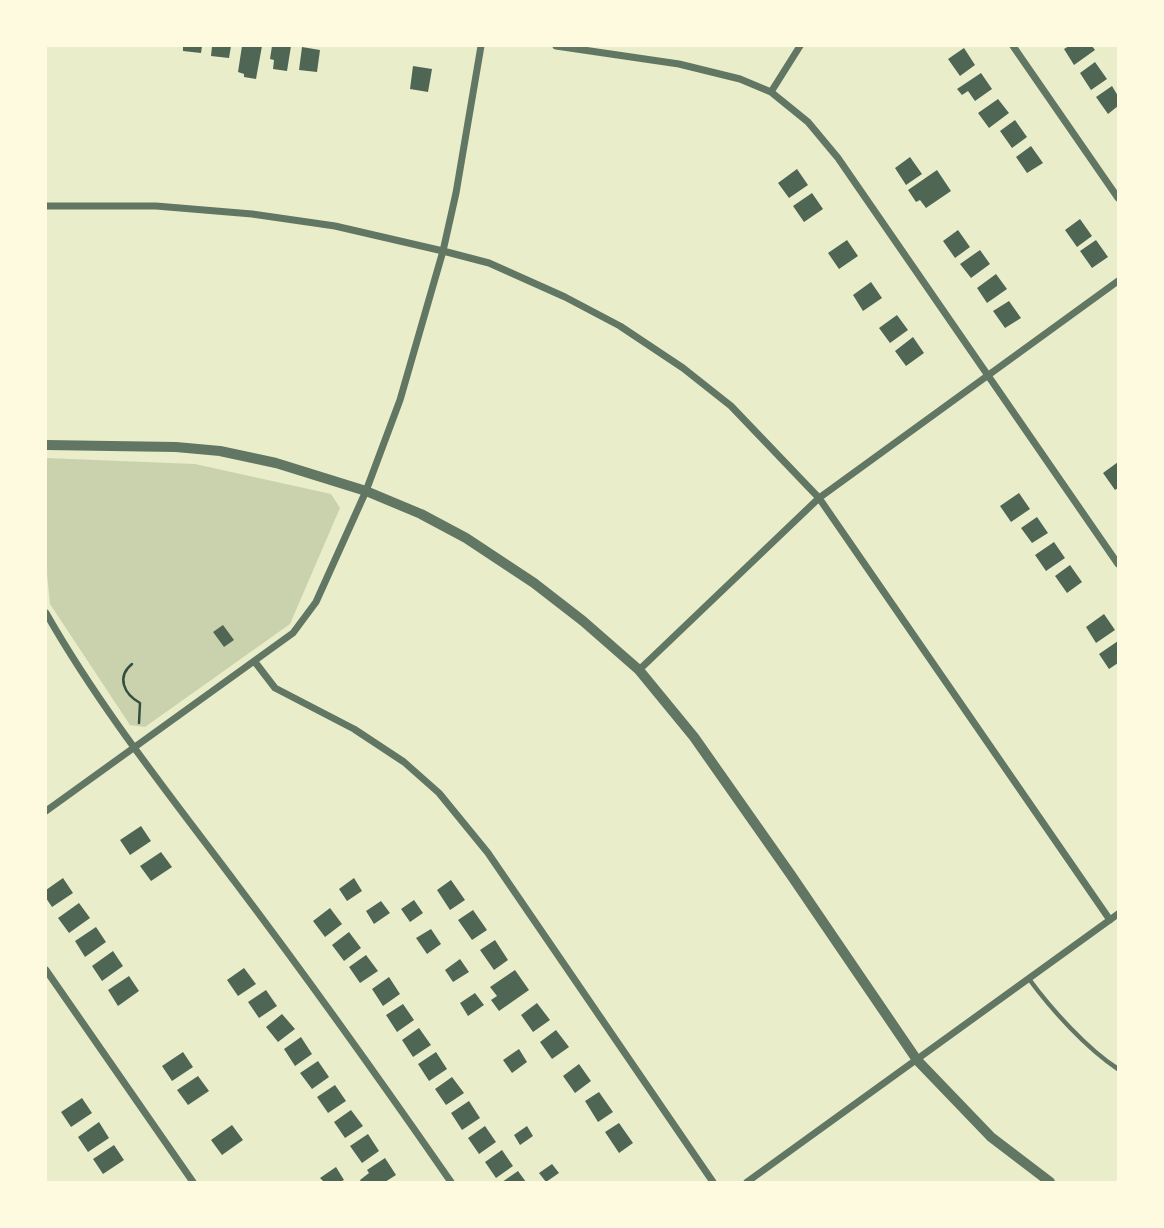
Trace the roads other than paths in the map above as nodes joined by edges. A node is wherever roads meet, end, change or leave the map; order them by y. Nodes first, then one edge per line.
1 (481, 46) edge
2 (556, 46) edge
3 (800, 46) edge
4 (1013, 46) edge
5 (771, 92) junction
6 (1118, 198) edge
7 (46, 206) edge
8 (443, 251) junction
9 (1118, 281) edge
10 (989, 374) junction
11 (46, 445) edge
12 (366, 491) junction
13 (818, 498) junction
14 (1118, 564) edge
15 (46, 613) edge
16 (255, 662) junction
17 (639, 670) junction
18 (134, 747) junction
19 (46, 811) edge
20 (1118, 914) edge
21 (1110, 920) junction
22 (46, 970) edge
23 (1029, 979) junction
24 (918, 1060) junction
25 (1118, 1069) edge
26 (193, 1182) edge
27 (451, 1182) edge
28 (713, 1182) edge
29 (747, 1182) edge
30 (1050, 1182) edge

1 - 8 street
2 - 5 street
3 - 5 street
4 - 6 street
5 - 10 street
7 - 8 street
8 - 12 street
8 - 13 street
9 - 10 street
10 - 13 street
10 - 14 street
11 - 12 street
12 - 16 street
12 - 17 street
13 - 17 street
13 - 21 street
15 - 18 street
16 - 18 street
16 - 28 street
17 - 24 street
18 - 19 street
18 - 27 street
20 - 21 street
21 - 23 street
22 - 26 street
23 - 24 street
23 - 25 lane
24 - 29 street
24 - 30 street

